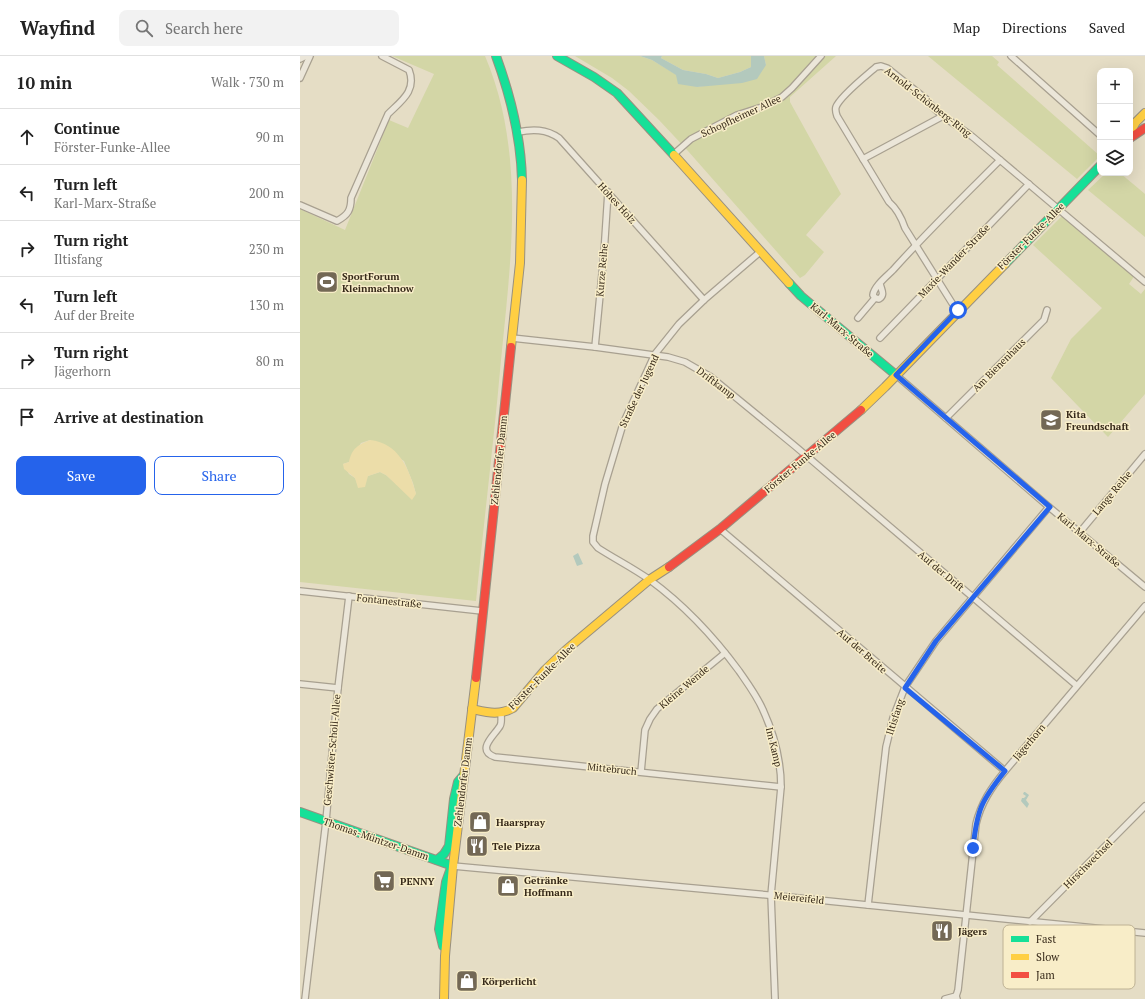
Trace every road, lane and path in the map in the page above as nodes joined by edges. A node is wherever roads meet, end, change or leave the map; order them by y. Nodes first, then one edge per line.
1 (306, 56) edge
2 (310, 56) edge
3 (382, 56) edge
4 (496, 56) edge
5 (557, 56) edge
6 (821, 56) edge
7 (1011, 56) edge
8 (300, 59) edge
9 (300, 78) edge
10 (1145, 113) edge
11 (944, 116) junction
12 (1133, 127) edge
13 (1145, 128) edge
14 (518, 132) junction
15 (1097, 132) edge
16 (1133, 136) edge
17 (674, 154) junction
18 (863, 159) junction
19 (1000, 160) junction
20 (1097, 169) edge
21 (1029, 184) junction
22 (608, 192) junction
23 (300, 205) edge
24 (1058, 209) junction
25 (915, 245) junction
26 (760, 252) junction
27 (936, 279) junction
28 (1145, 282) edge
29 (704, 300) junction
30 (958, 310) junction
31 (1047, 310) dead end
32 (858, 318) dead end
33 (512, 338) junction
34 (880, 338) dead end
35 (595, 347) junction
36 (655, 354) junction
37 (896, 375) junction
38 (946, 418) junction
39 (1145, 454) edge
40 (807, 456) junction
41 (1050, 507) junction
42 (720, 529) junction
43 (1080, 532) junction
44 (595, 546) joint
45 (649, 580) junction
46 (1145, 587) edge
47 (300, 591) edge
48 (349, 596) junction
49 (973, 598) junction
50 (1145, 606) edge
51 (480, 611) junction
52 (725, 652) junction
53 (300, 684) edge
54 (1076, 685) junction
55 (338, 688) junction
56 (905, 688) junction
57 (472, 709) junction
58 (501, 713) junction
59 (1005, 771) junction
60 (641, 772) junction
61 (464, 774) junction
62 (781, 787) junction
63 (1145, 806) edge
64 (300, 812) edge
65 (326, 821) junction
66 (437, 860) junction
67 (453, 866) junction
68 (771, 895) junction
69 (868, 905) junction
70 (967, 915) junction
71 (1030, 922) junction
72 (1061, 925) edge
73 (1135, 932) edge
74 (1145, 933) edge
75 (956, 998) edge
76 (305, 999) edge
77 (444, 999) edge
78 (775, 999) edge
79 (945, 999) edge

1 - 8 street
2 - 9 street
3 - 23 street
4 - 14 street, Zehlendorfer Damm
5 - 17 street, Karl-Marx-Straße
6 - 17 street, Schopfheimer Allee
7 - 15 street
10 - 12 street
11 - 18 street
11 - 18 street, Arnold-Schönberg-Ring
11 - 19 street, Arnold-Schönberg-Ring
13 - 16 street
14 - 22 street, Hohes Holz
14 - 33 street, Zehlendorfer Damm
17 - 26 street, Karl-Marx-Straße
18 - 25 street, Arnold-Schönberg-Ring
19 - 21 street, Arnold-Schönberg-Ring
19 - 25 street
20 - 24 street, Förster-Funke-Allee
21 - 24 street, Arnold-Schönberg-Ring
21 - 27 street, Maxie-Wander-Straße
22 - 29 street, Hohes Holz
22 - 35 street, Kurze Reihe
24 - 28 street, Arnold-Schönberg-Ring
24 - 30 street, Förster-Funke-Allee
25 - 27 street, Arnold-Schönberg-Ring
25 - 32 street
26 - 29 street, Straße der Jugend
26 - 37 street, Karl-Marx-Straße
27 - 30 street, Arnold-Schönberg-Ring
27 - 34 street, Maxie-Wander-Straße
29 - 36 street, Straße der Jugend
30 - 37 street, Förster-Funke-Allee
31 - 38 street, Am Bienenhaus
33 - 35 street, Driftkamp
33 - 51 street, Zehlendorfer Damm
35 - 36 street, Driftkamp
36 - 40 street, Driftkamp
36 - 44 street, Straße der Jugend
37 - 38 street, Karl-Marx-Straße
37 - 40 street, Förster-Funke-Allee
38 - 41 street, Karl-Marx-Straße
39 - 43 street, Lange Reihe
40 - 42 street, Förster-Funke-Allee
40 - 49 street, Auf der Drift
41 - 43 street, Karl-Marx-Straße
41 - 49 street, Iltisfang
42 - 45 street, Förster-Funke-Allee
42 - 56 street, Auf der Breite
43 - 46 street, Karl-Marx-Straße
44 - 45 street, Im Kamp
45 - 52 street, Im Kamp
45 - 58 street, Förster-Funke-Allee
47 - 48 street, Fontanestraße
48 - 51 street, Fontanestraße
48 - 55 street, Geschwister-Scholl-Allee
49 - 54 street, Auf der Drift
49 - 56 street, Iltisfang
50 - 54 street, Jägerhorn
51 - 57 street, Zehlendorfer Damm
52 - 60 street, Kleine Wende
52 - 62 street, Im Kamp
53 - 55 street
54 - 59 street, Jägerhorn
55 - 65 street, Geschwister-Scholl-Allee
56 - 59 street, Auf der Breite
56 - 69 street, Iltisfang
57 - 58 street, Förster-Funke-Allee
57 - 61 street, Zehlendorfer Damm
58 - 60 street, Mittebruch
59 - 70 street, Jägerhorn
60 - 62 street, Mittebruch
61 - 66 street
61 - 67 street, Zehlendorfer Damm
62 - 68 street, Im Kamp
63 - 71 street, Hirschwechsel
64 - 65 street, Thomas-Müntzer-Damm
65 - 66 street, Thomas-Müntzer-Damm
65 - 76 street, Geschwister-Scholl-Allee
66 - 67 street, Thomas-Müntzer-Damm
67 - 68 street, Meiereifeld
67 - 77 street, Zehlendorfer Damm
68 - 69 street, Meiereifeld
68 - 78 street, Im Kamp
69 - 70 street, Meiereifeld
70 - 71 street, Meiereifeld
70 - 75 street, Jägerhorn
71 - 72 street, Meiereifeld
73 - 74 street, Meiereifeld
75 - 79 street

